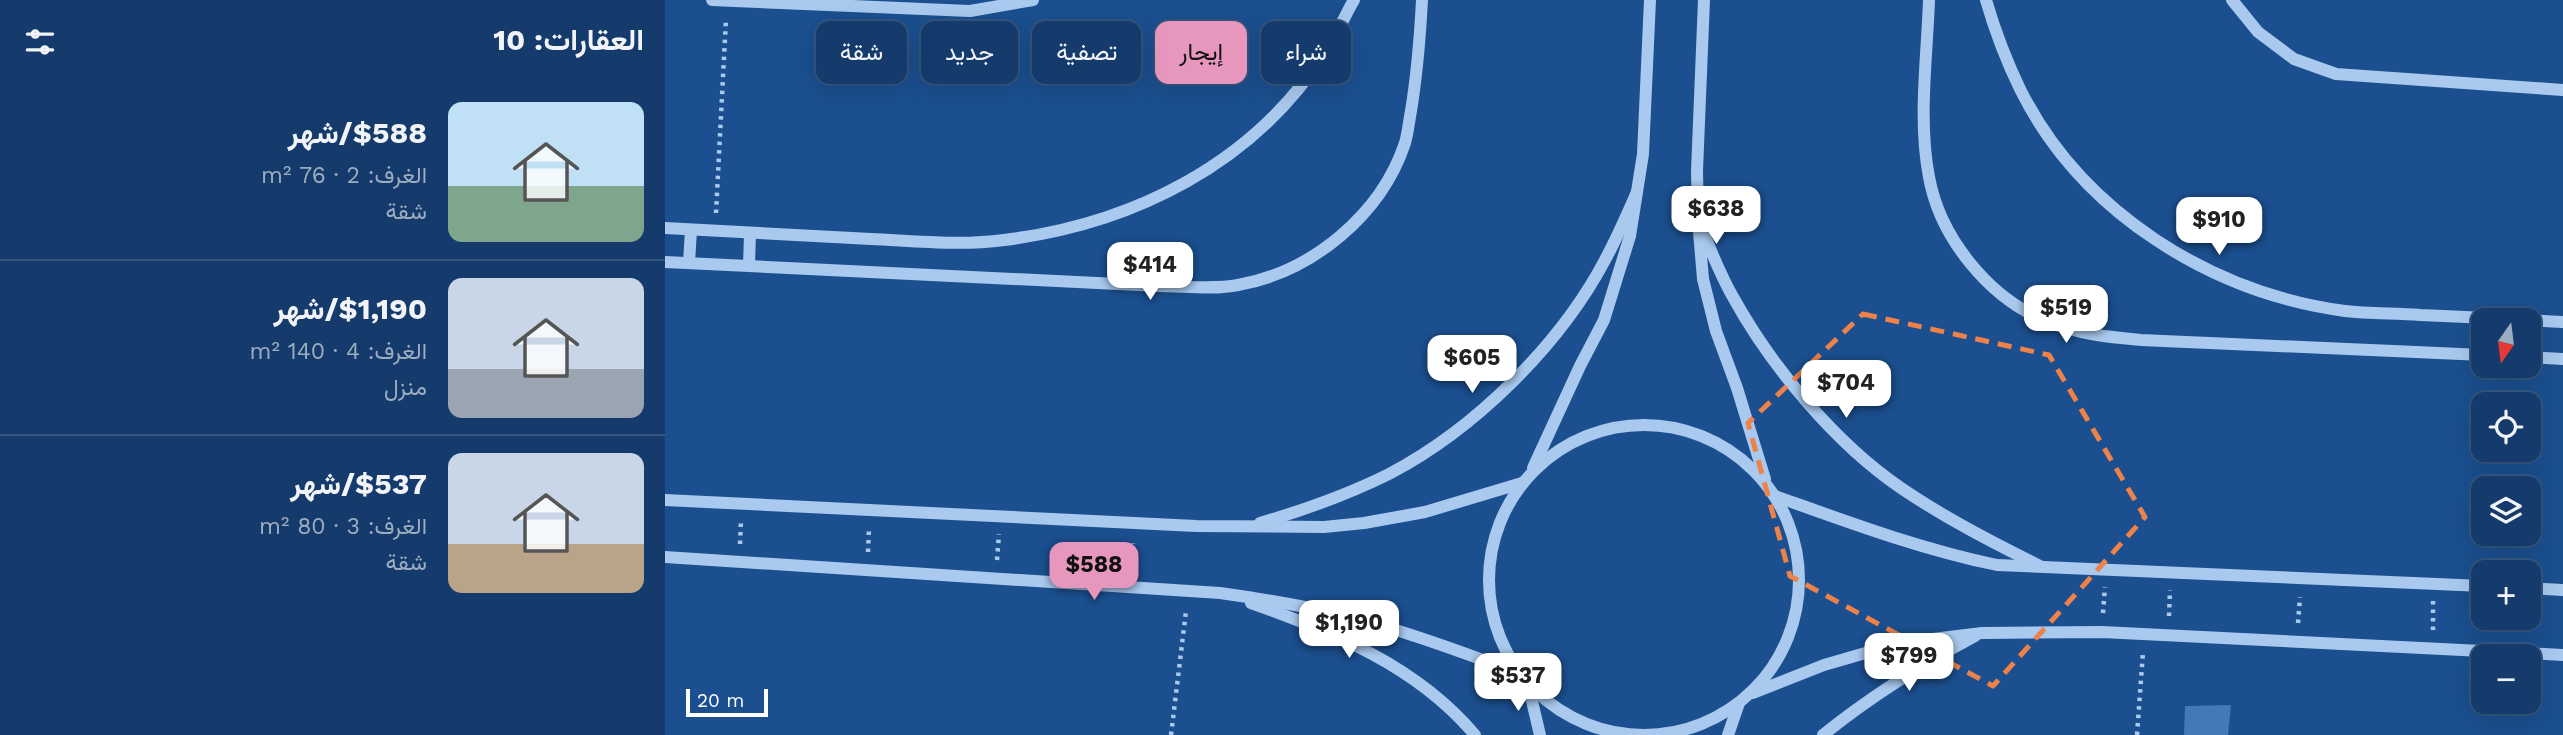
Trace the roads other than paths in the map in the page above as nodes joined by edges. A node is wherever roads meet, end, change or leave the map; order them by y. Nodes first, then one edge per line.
1 (712, 0) edge
2 (1034, 0) edge
3 (1353, 0) edge
4 (1422, 0) edge
5 (1650, 0) edge
6 (1704, 0) edge
7 (1929, 0) edge
8 (1986, 0) edge
9 (2232, 0) edge
10 (727, 1) edge
11 (2563, 90) edge
12 (1637, 192) junction
13 (1697, 220) junction
14 (665, 228) edge
15 (691, 230) junction
16 (750, 233) junction
17 (665, 262) edge
18 (689, 263) junction
19 (749, 266) junction
20 (2563, 322) edge
21 (2471, 354) edge
22 (2541, 358) edge
23 (2563, 359) edge
24 (1531, 472) junction
25 (1522, 484) junction
26 (1771, 491) junction
27 (665, 500) edge
28 (1248, 527) junction
29 (665, 557) edge
30 (2047, 569) junction
31 (2471, 586) edge
32 (2541, 589) edge
33 (2563, 590) edge
34 (1220, 593) junction
35 (1982, 633) junction
36 (2563, 655) edge
37 (1524, 679) junction
38 (1750, 694) junction
39 (1739, 703) junction
40 (1475, 735) edge
41 (1540, 735) edge
42 (1728, 735) edge
43 (1823, 735) edge

1 - 10 street
2 - 10 street
3 - 16 street
4 - 19 street
5 - 12 street
6 - 13 street
7 - 21 street
8 - 20 street
9 - 11 street
12 - 24 street
12 - 28 street
13 - 26 street
13 - 30 street
14 - 15 street
15 - 16 street
15 - 18 street
16 - 19 street
17 - 18 street
18 - 19 street
22 - 23 street
24 - 25 street
24 - 26 street
25 - 28 street
25 - 37 street
26 - 30 street
26 - 38 street
27 - 28 street
29 - 34 street
30 - 31 street
32 - 33 street
34 - 37 street
34 - 40 street
35 - 36 street
35 - 38 street
35 - 43 street
37 - 39 street
37 - 41 street
38 - 39 street
39 - 42 street

